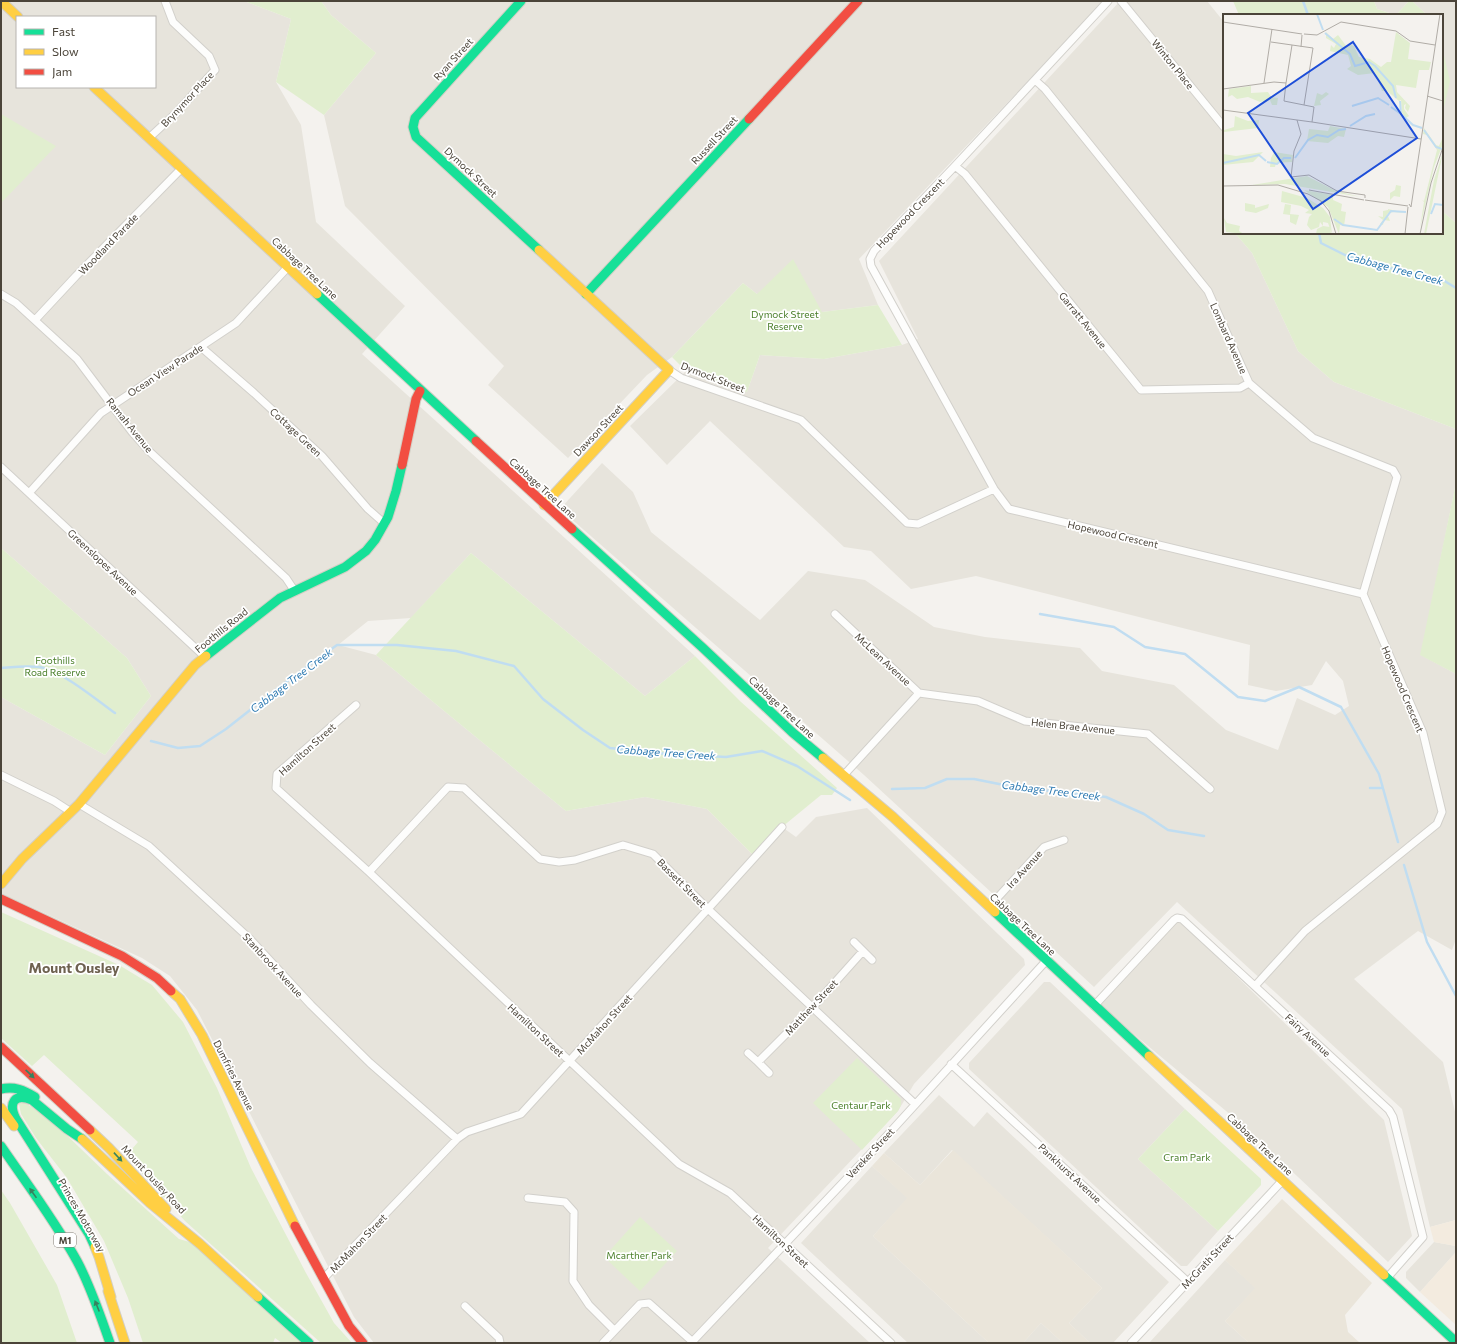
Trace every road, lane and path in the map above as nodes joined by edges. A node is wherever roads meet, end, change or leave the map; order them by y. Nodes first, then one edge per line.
1 (1, 1) edge
2 (165, 1) edge
3 (521, 1) edge
4 (858, 1) edge
5 (1108, 1) edge
6 (1121, 1) edge
7 (17, 16) edge
8 (1035, 80) junction
9 (95, 88) edge
10 (1223, 127) edge
11 (416, 137) joint
12 (149, 138) junction
13 (955, 166) junction
14 (181, 168) junction
15 (288, 267) junction
16 (1, 294) edge
17 (586, 294) junction
18 (35, 320) junction
19 (201, 347) junction
20 (668, 370) junction
21 (1249, 383) junction
22 (420, 391) junction
23 (113, 405) junction
24 (1, 467) edge
25 (994, 488) junction
26 (29, 494) junction
27 (544, 505) junction
28 (385, 524) junction
29 (294, 590) junction
30 (1363, 594) junction
31 (834, 614) dead end
32 (206, 657) junction
33 (919, 693) junction
34 (356, 705) dead end
35 (1, 775) edge
36 (843, 776) junction
37 (1210, 789) dead end
38 (79, 804) junction
39 (70, 812) junction
40 (782, 827) dead end
41 (1064, 840) dead end
42 (369, 872) junction
43 (1, 884) edge
44 (1, 899) edge
45 (989, 907) junction
46 (708, 910) junction
47 (854, 942) dead end
48 (863, 951) junction
49 (872, 960) dead end
50 (1046, 961) junction
51 (1255, 986) junction
52 (1094, 1006) junction
53 (812, 1008) junction
54 (1, 1047) edge
55 (748, 1053) dead end
56 (570, 1062) junction
57 (758, 1062) junction
58 (951, 1064) junction
59 (769, 1073) dead end
60 (1, 1089) edge
61 (915, 1104) junction
62 (1, 1108) edge
63 (82, 1139) junction
64 (457, 1139) junction
65 (1, 1146) edge
66 (1283, 1180) junction
67 (528, 1198) dead end
68 (200, 1244) junction
69 (784, 1244) junction
70 (324, 1278) junction
71 (1387, 1278) junction
72 (1188, 1282) junction
73 (111, 1297) junction
74 (465, 1306) dead end
75 (614, 1330) junction
76 (693, 1342) edge
77 (1456, 1342) edge
78 (110, 1343) edge
79 (125, 1343) edge
80 (309, 1343) edge
81 (363, 1343) edge
82 (500, 1343) edge
83 (603, 1343) edge
84 (891, 1343) edge
85 (1132, 1343) edge

1 - 7 main road
2 - 12 street, Brynymor Place
3 - 11 main road, Ryan Street
4 - 17 main road, Russell Street
5 - 8 street, Hopewood Crescent
6 - 10 street, Winton Place
8 - 13 street, Hopewood Crescent
8 - 21 street, Lombard Avenue
9 - 12 main road, Cabbage Tree Lane
11 - 17 main road, Dymock Street
12 - 14 main road, Cabbage Tree Lane
13 - 21 street, Garratt Avenue
13 - 25 street, Hopewood Crescent
14 - 15 main road, Cabbage Tree Lane
14 - 18 street, Woodland Parade
15 - 19 street, Ocean View Parade
15 - 22 main road, Cabbage Tree Lane
16 - 18 street, Ramah Avenue
17 - 20 main road, Dymock Street
18 - 23 street, Ramah Avenue
19 - 23 street, Ocean View Parade
19 - 28 street, Cottage Green
20 - 25 street, Dymock Street
20 - 27 main road, Dawson Street
21 - 30 street, Lombard Avenue
22 - 27 main road, Cabbage Tree Lane
22 - 28 main road, Foothills Road
23 - 26 street, Ocean View Parade
23 - 29 street, Ramah Avenue
24 - 26 street, Greenslopes Avenue
25 - 30 street, Hopewood Crescent
26 - 32 street, Greenslopes Avenue
27 - 36 main road, Cabbage Tree Lane
28 - 29 main road, Foothills Road
29 - 32 main road, Foothills Road
30 - 51 street, Hopewood Crescent
31 - 33 street, McLean Avenue
32 - 38 main road, Foothills Road
33 - 36 street, McLean Avenue
33 - 37 street, Helen Brae Avenue
34 - 42 street, Hamilton Street
35 - 39 street
36 - 45 main road, Cabbage Tree Lane
38 - 39 main road, Foothills Road
38 - 64 street, Stanbrook Avenue
39 - 43 main road, Foothills Road
40 - 46 street, McMahon Street
41 - 45 street, Ira Avenue
42 - 46 street, Bassett Street
42 - 56 street, Hamilton Street
44 - 70 main road, Dumfries Avenue
45 - 50 main road, Cabbage Tree Lane
46 - 53 street, Bassett Street
46 - 56 street, McMahon Street
47 - 48 street
48 - 49 street
48 - 53 street, Matthew Street
50 - 52 main road, Cabbage Tree Lane
50 - 58 street, Vereker Street
51 - 52 street, Fairy Avenue
51 - 71 street, Fairy Avenue
52 - 66 main road, Cabbage Tree Lane
53 - 57 street, Matthew Street
53 - 61 street, Bassett Street
54 -> 68 main road, Mount Ousley Road
55 - 57 street
56 - 64 street, McMahon Street
56 - 69 street, Hamilton Street
57 - 59 street
58 - 61 street, Vereker Street
58 - 72 street, Pankhurst Avenue
60 - 63 main road
61 - 69 street, Vereker Street
62 - 73 main road, Princes Motorway / M1
63 - 68 main road, Mount Ousley Road
63 - 73 main road
64 - 70 street, McMahon Street
78 -> 65 main road, M1
66 - 71 main road, Cabbage Tree Lane
66 - 72 street, McGrath Street
67 - 75 street
68 - 80 main road, Mount Ousley Road
69 - 76 street, Vereker Street
69 - 84 street, Hamilton Street
70 - 81 main road, Dumfries Avenue
71 - 77 main road, Cabbage Tree Lane
72 - 85 street, McGrath Street
73 - 79 main road, Princes Motorway / M1
74 - 82 street
75 - 76 street
75 - 83 street

